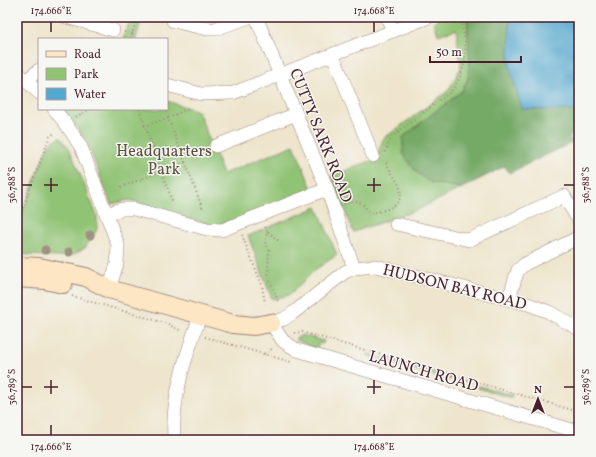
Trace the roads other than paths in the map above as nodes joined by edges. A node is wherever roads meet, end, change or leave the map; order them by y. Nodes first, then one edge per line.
1 (66, 17) edge
2 (249, 17) edge
3 (256, 17) edge
4 (387, 17) edge
5 (173, 21) dead end
6 (425, 23) edge
7 (113, 30) dead end
8 (393, 31) junction
9 (333, 55) junction
10 (38, 70) edge
11 (22, 76) edge
12 (280, 76) junction
13 (168, 85) edge
14 (38, 92) edge
15 (55, 110) edge
16 (296, 114) junction
17 (216, 146) dead end
18 (373, 156) dead end
19 (326, 189) junction
20 (106, 214) junction
21 (579, 222) edge
22 (396, 224) dead end
23 (579, 237) edge
24 (17, 266) edge
25 (354, 268) junction
26 (17, 278) edge
27 (109, 289) junction
28 (509, 298) junction
29 (200, 316) junction
30 (271, 323) junction
31 (579, 329) edge
32 (579, 432) edge
33 (174, 440) edge

1 - 7 street
2 - 5 street
3 - 12 street, CUTTY SARK ROAD
4 - 8 street
6 - 8 street
8 - 9 street
9 - 12 street
9 - 18 street
10 - 11 street
11 - 14 street
12 - 13 street
12 - 16 street, CUTTY SARK ROAD
15 - 20 street
16 - 17 street
16 - 19 street, CUTTY SARK ROAD
19 - 20 street
19 - 25 street, CUTTY SARK ROAD
20 - 27 street
21 - 22 street
23 - 28 street
24 - 27 street
25 - 28 street, HUDSON BAY ROAD
25 - 30 street, HUDSON BAY ROAD
26 - 27 street
27 - 29 street, HUDSON BAY ROAD
28 - 31 street, HUDSON BAY ROAD
29 - 30 street, HUDSON BAY ROAD
29 - 33 street
30 - 32 street, LAUNCH ROAD

